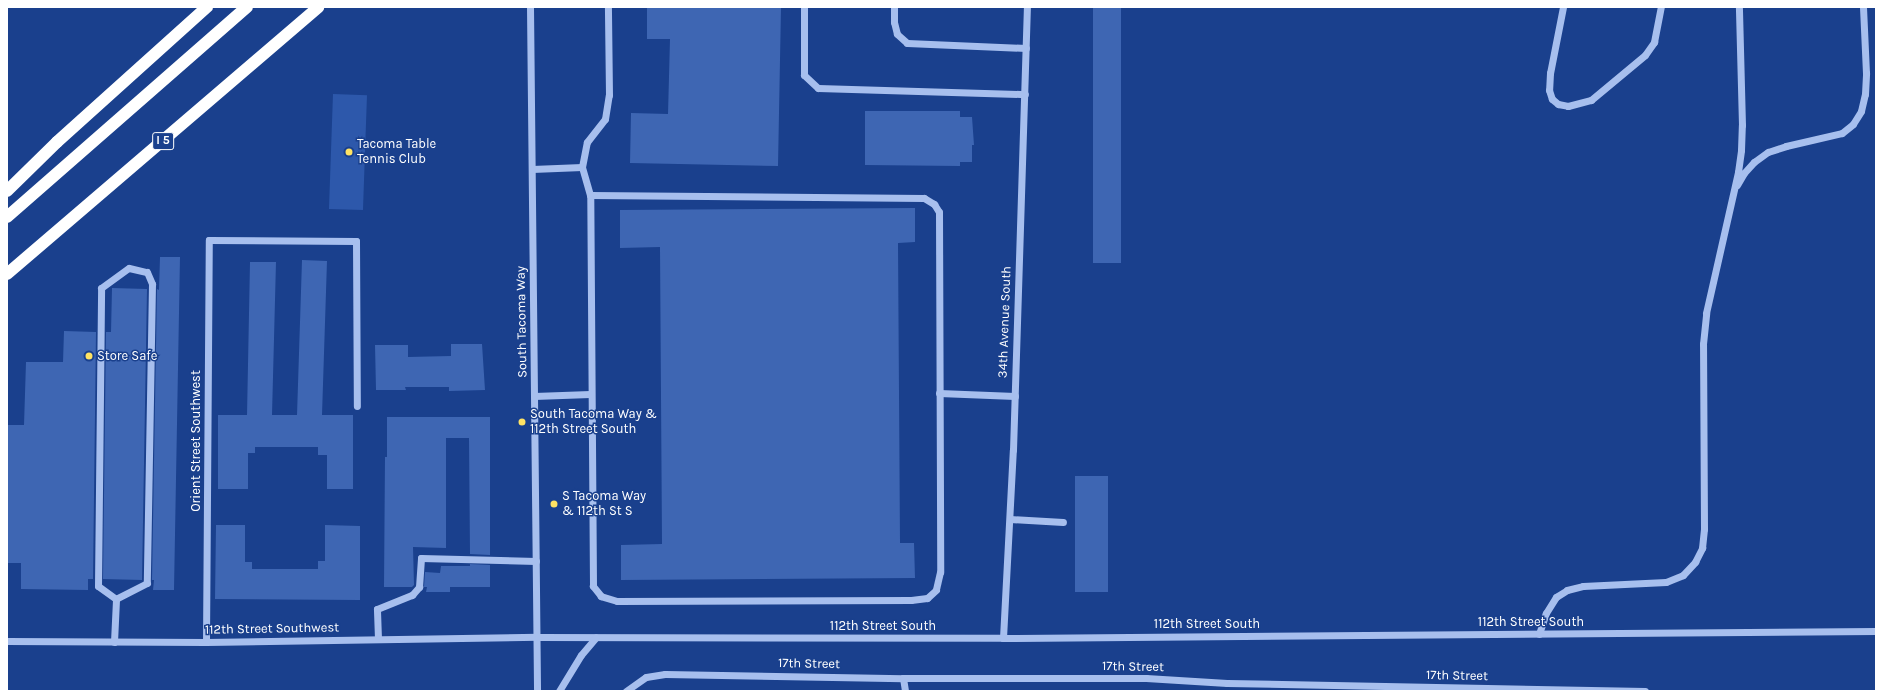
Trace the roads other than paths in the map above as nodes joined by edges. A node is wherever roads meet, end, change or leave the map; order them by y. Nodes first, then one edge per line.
1 (208, 7) edge
2 (247, 7) edge
3 (318, 7) edge
4 (530, 7) edge
5 (608, 7) edge
6 (804, 7) edge
7 (894, 7) edge
8 (1027, 7) edge
9 (1563, 7) edge
10 (1662, 7) edge
11 (1739, 7) edge
12 (1863, 7) edge
13 (1026, 48) junction
14 (1024, 94) junction
15 (582, 167) junction
16 (532, 169) junction
17 (7, 191) edge
18 (590, 195) junction
19 (1728, 213) junction
20 (7, 217) edge
21 (7, 274) edge
22 (939, 393) junction
23 (590, 394) junction
24 (534, 396) junction
25 (1015, 396) junction
26 (357, 406) dead end
27 (1010, 519) junction
28 (1063, 522) dead end
29 (536, 561) junction
30 (116, 599) junction
31 (1876, 631) edge
32 (1539, 634) junction
33 (538, 637) junction
34 (596, 637) junction
35 (1003, 638) junction
36 (378, 639) junction
37 (7, 641) edge
38 (114, 642) junction
39 (206, 642) junction
40 (903, 678) junction
41 (1227, 684) junction
42 (537, 691) edge
43 (559, 691) edge
44 (626, 691) edge
45 (905, 691) edge
46 (1223, 691) edge
47 (1645, 691) edge

1 - 17 highway
2 - 20 highway
3 - 21 highway, I 5
4 - 16 street, South Tacoma Way
5 - 15 street
6 - 14 street
7 - 13 street
8 - 13 street, 34th Avenue South
9 - 10 street
11 - 19 street
12 - 19 street
13 - 14 street, 34th Avenue South
14 - 25 street, 34th Avenue South
15 - 16 street
15 - 18 street
16 - 24 street, South Tacoma Way
18 - 22 street
18 - 23 street
19 - 32 street
22 - 23 street
22 - 25 street
23 - 24 street
24 - 29 street, South Tacoma Way
25 - 27 street, 34th Avenue South
26 - 39 street, Orient Street Southwest
27 - 28 street
27 - 35 street, 34th Avenue South
29 - 33 street, South Tacoma Way
29 - 36 street
30 - 30 street
30 - 38 street
31 - 32 street, 112th Street South
32 - 35 street, 112th Street South
33 - 34 street, 112th Street South
33 - 36 street, 112th Street Southwest
33 - 42 street, South Tacoma Way
34 - 35 street, 112th Street South
34 - 43 street
36 - 39 street, 112th Street Southwest
37 - 38 street, 112th Street Southwest
38 - 39 street, 112th Street Southwest
40 - 41 street, 17th Street
40 - 44 street, 17th Street
40 - 45 street
41 - 46 street
41 - 47 street, 17th Street

